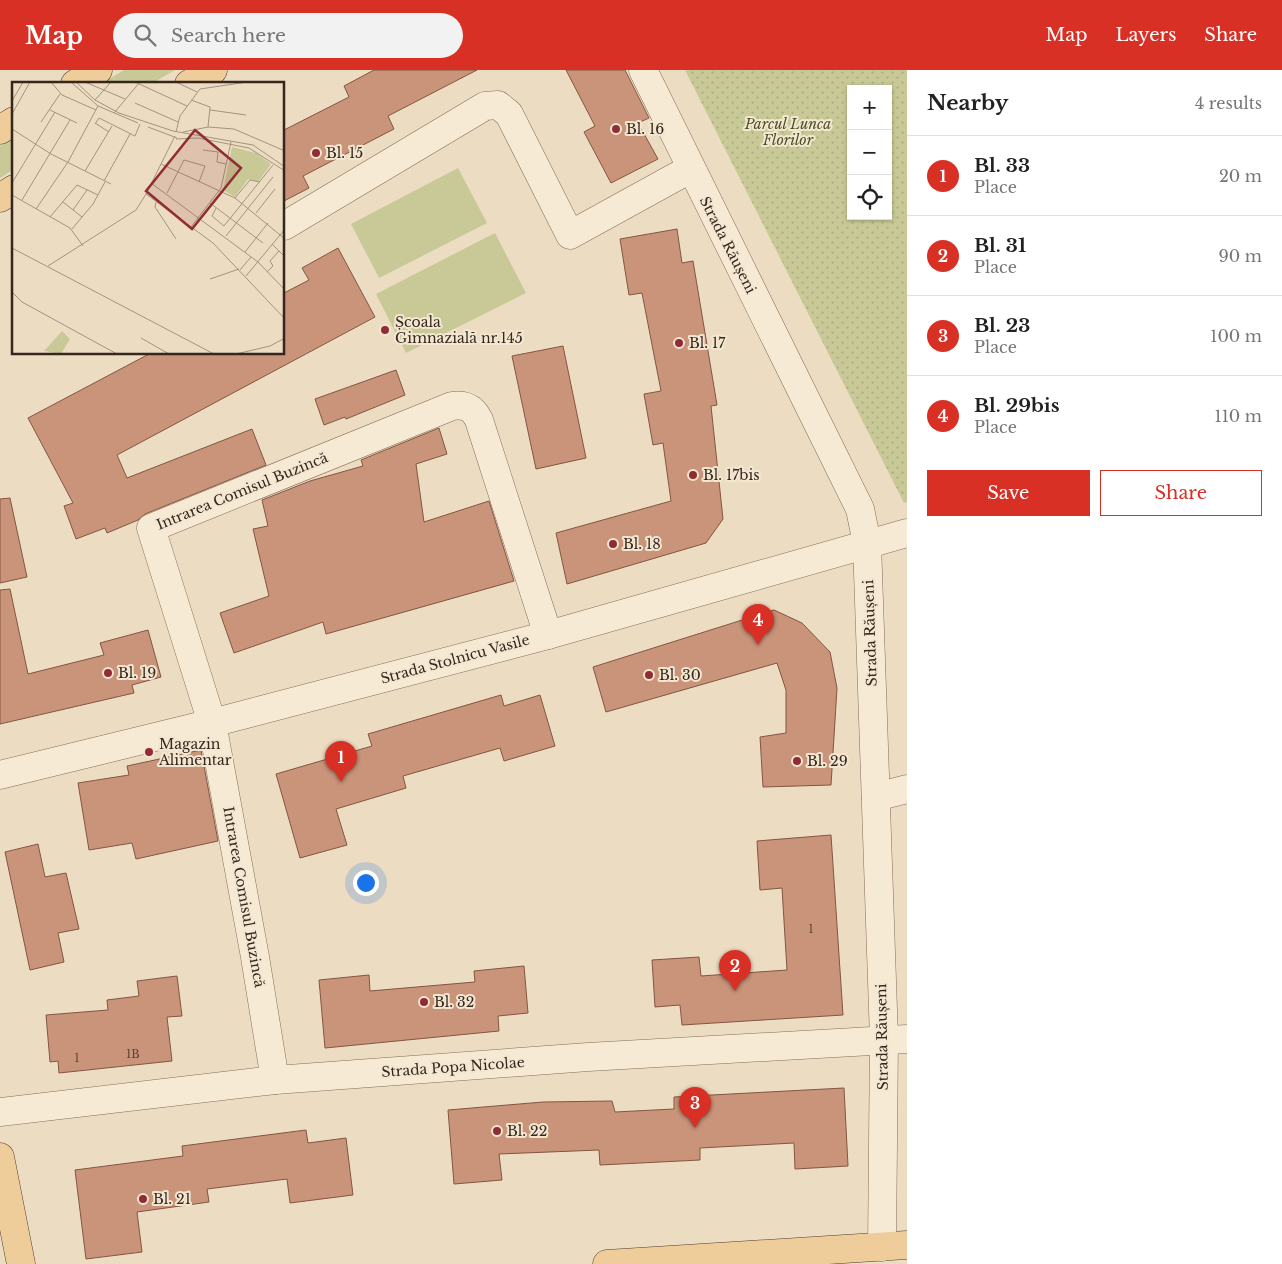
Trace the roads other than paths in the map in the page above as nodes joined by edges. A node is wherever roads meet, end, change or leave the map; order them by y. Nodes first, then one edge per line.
1 (98, 70) edge
2 (213, 70) edge
3 (642, 70) edge
4 (78, 82) edge
5 (192, 82) edge
6 (12, 122) edge
7 (0, 130) edge
8 (690, 169) junction
9 (12, 190) edge
10 (0, 198) edge
11 (285, 225) edge
12 (907, 533) edge
13 (867, 543) junction
14 (548, 635) junction
15 (212, 723) junction
16 (0, 775) edge
17 (907, 789) edge
18 (876, 797) junction
19 (895, 1039) edge
20 (275, 1080) junction
21 (0, 1112) edge
22 (0, 1157) edge
23 (894, 1246) edge
24 (21, 1264) edge
25 (607, 1264) edge

1 - 4 main road
2 - 5 main road
3 - 8 street, Strada Răușeni
6 - 7 main road
8 - 11 street
8 - 13 street, Strada Răușeni
9 - 10 main road
12 - 13 street, Strada Stolnicu Vasile
13 - 14 street, Strada Stolnicu Vasile
13 - 18 street, Strada Răușeni
14 - 15 street, Strada Stolnicu Vasile
14 - 15 street, Intrarea Comisul Buzincă
15 - 16 street, Strada Stolnicu Vasile
15 - 20 street, Intrarea Comisul Buzincă
17 - 18 street
18 - 19 street, Strada Răușeni
19 - 20 street, Strada Popa Nicolae
19 - 23 street, Strada Răușeni
20 - 21 street, Strada Popa Nicolae
22 - 24 main road
23 - 25 main road

